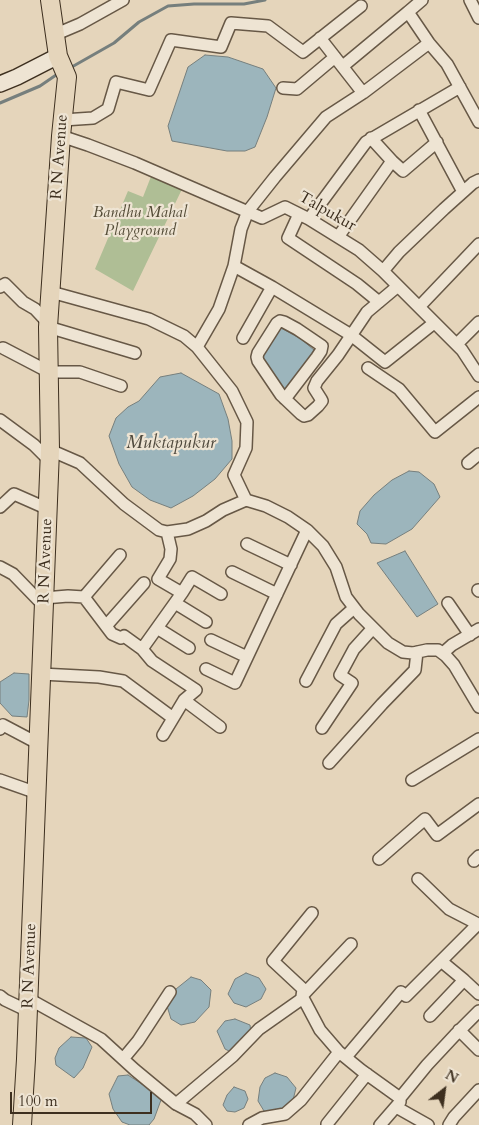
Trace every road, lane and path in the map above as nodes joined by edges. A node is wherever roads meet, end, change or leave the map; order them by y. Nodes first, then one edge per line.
1 (51, 0) edge
2 (123, 0) edge
3 (422, 0) edge
4 (470, 0) edge
5 (361, 6) dead end
6 (408, 12) junction
7 (479, 18) edge
8 (54, 36) junction
9 (320, 38) junction
10 (429, 43) junction
11 (335, 57) junction
12 (62, 66) junction
13 (343, 66) junction
14 (0, 84) edge
15 (460, 87) junction
16 (283, 88) dead end
17 (363, 93) junction
18 (475, 106) edge
19 (419, 110) junction
20 (479, 122) edge
21 (62, 128) junction
22 (371, 138) junction
23 (437, 142) junction
24 (392, 161) junction
25 (479, 180) edge
26 (463, 192) junction
27 (248, 212) junction
28 (304, 216) junction
29 (338, 237) junction
30 (479, 244) edge
31 (234, 266) junction
32 (383, 271) junction
33 (398, 286) junction
34 (0, 287) edge
35 (272, 287) junction
36 (51, 292) junction
37 (379, 302) junction
38 (419, 307) junction
39 (479, 322) edge
40 (434, 323) junction
41 (48, 326) junction
42 (351, 335) junction
43 (243, 338) dead end
44 (457, 344) junction
45 (197, 346) junction
46 (3, 348) dead end
47 (135, 353) dead end
48 (368, 368) dead end
49 (49, 372) junction
50 (479, 376) edge
51 (121, 386) dead end
52 (479, 397) edge
53 (285, 399) junction
54 (0, 420) edge
55 (479, 454) edge
56 (50, 456) junction
57 (468, 464) dead end
58 (246, 500) junction
59 (0, 507) edge
60 (48, 509) junction
61 (307, 530) junction
62 (167, 532) junction
63 (247, 544) dead end
64 (120, 555) dead end
65 (290, 565) junction
66 (0, 567) edge
67 (232, 572) dead end
68 (144, 583) dead end
69 (182, 593) junction
70 (221, 594) dead end
71 (277, 594) junction
72 (84, 597) junction
73 (44, 602) junction
74 (175, 603) junction
75 (448, 603) dead end
76 (354, 608) junction
77 (206, 622) dead end
78 (106, 626) junction
79 (157, 628) junction
80 (373, 628) junction
81 (474, 632) edge
82 (211, 640) dead end
83 (142, 648) junction
84 (189, 648) dead end
85 (417, 652) junction
86 (442, 653) junction
87 (248, 657) junction
88 (206, 669) dead end
89 (41, 674) junction
90 (306, 681) dead end
91 (184, 700) junction
92 (479, 707) edge
93 (173, 718) junction
94 (220, 727) dead end
95 (322, 728) dead end
96 (0, 729) edge
97 (163, 735) dead end
98 (479, 740) edge
99 (39, 744) junction
100 (329, 764) dead end
101 (0, 780) edge
102 (412, 780) dead end
103 (37, 793) junction
104 (479, 804) edge
105 (378, 859) dead end
106 (418, 879) dead end
107 (312, 913) dead end
108 (479, 923) edge
109 (351, 944) dead end
110 (441, 961) junction
111 (464, 980) junction
112 (170, 992) dead end
113 (479, 994) edge
114 (0, 996) edge
115 (302, 997) junction
116 (28, 1005) junction
117 (479, 1011) edge
118 (430, 1016) dead end
119 (459, 1030) junction
120 (479, 1050) edge
121 (343, 1054) junction
122 (123, 1059) junction
123 (367, 1074) junction
124 (479, 1090) edge
125 (398, 1103) junction
126 (176, 1104) junction
127 (327, 1124) dead end
128 (22, 1125) edge
129 (206, 1125) edge
130 (249, 1125) edge
131 (380, 1125) edge
132 (428, 1125) edge
133 (449, 1125) edge

1 - 8 main road, R N Avenue
2 - 8 street
3 - 6 street
4 - 7 street
5 - 9 street
6 - 10 street
6 - 13 street
8 - 12 main road, R N Avenue
9 - 11 street
9 - 21 street
10 - 15 street
10 - 17 street
11 - 13 street
11 - 16 street
12 - 14 street
12 - 21 main road, R N Avenue
13 - 17 street
15 - 18 street
15 - 19 street
17 - 27 street
18 - 20 street
19 - 22 street
19 - 23 street
21 - 27 street, Talpukur
21 - 36 main road, R N Avenue
22 - 24 street
22 - 28 street
23 - 24 street
23 - 26 street
24 - 29 street
25 - 26 street
26 - 32 street
27 - 28 street, Talpukur
27 - 31 street
28 - 29 street, Talpukur
28 - 37 street
29 - 32 street, Talpukur
30 - 38 street
31 - 35 street
31 - 45 street
32 - 33 street, Talpukur
33 - 37 street
33 - 38 street, Talpukur
34 - 41 street
35 - 42 street
35 - 43 street
36 - 41 main road, R N Avenue
36 - 45 street
37 - 42 street
38 - 40 street, Talpukur
39 - 44 street
40 - 42 street
40 - 44 street, Talpukur
41 - 47 street
41 - 49 main road, R N Avenue
42 - 53 street
44 - 50 street, Talpukur
45 - 58 street
46 - 49 street
48 - 52 street
49 - 51 street
49 - 56 main road, R N Avenue
53 - 53 street
54 - 56 street
55 - 57 street
56 - 60 main road, R N Avenue
56 - 62 street
58 - 61 street
58 - 62 street
59 - 60 street
60 - 73 main road, R N Avenue
61 - 65 street
61 - 76 street
62 - 69 street
63 - 65 street
64 - 72 street
65 - 71 street
66 - 73 street
67 - 71 street
68 - 78 street
69 - 70 street
69 - 74 street
71 - 87 street
72 - 73 street
72 - 78 street
73 - 89 main road, R N Avenue
74 - 77 street
74 - 79 street
75 - 81 street
76 - 80 street
76 - 90 street
78 - 83 street
79 - 83 street
79 - 84 street
80 - 85 street
80 - 95 street
81 - 86 street
82 - 87 street
83 - 91 street
85 - 86 street
85 - 100 street
86 - 92 street
87 - 88 street
89 - 93 street
89 - 99 main road, R N Avenue
91 - 93 street
91 - 94 street
93 - 97 street
96 - 99 street
98 - 102 street
99 - 103 main road, R N Avenue
101 - 103 street
103 - 116 main road, R N Avenue
104 - 105 street
106 - 108 street
107 - 115 street
108 - 110 street
109 - 115 street
110 - 111 street
110 - 121 street
111 - 113 street
111 - 118 street
112 - 122 street
114 - 116 street
115 - 121 street
115 - 126 street
116 - 122 street
116 - 128 main road, R N Avenue
117 - 119 street
119 - 120 street
119 - 125 street
121 - 123 street
121 - 130 street
122 - 126 street
123 - 125 street
123 - 127 street
124 - 133 street
125 - 131 street
125 - 132 street
126 - 129 street

